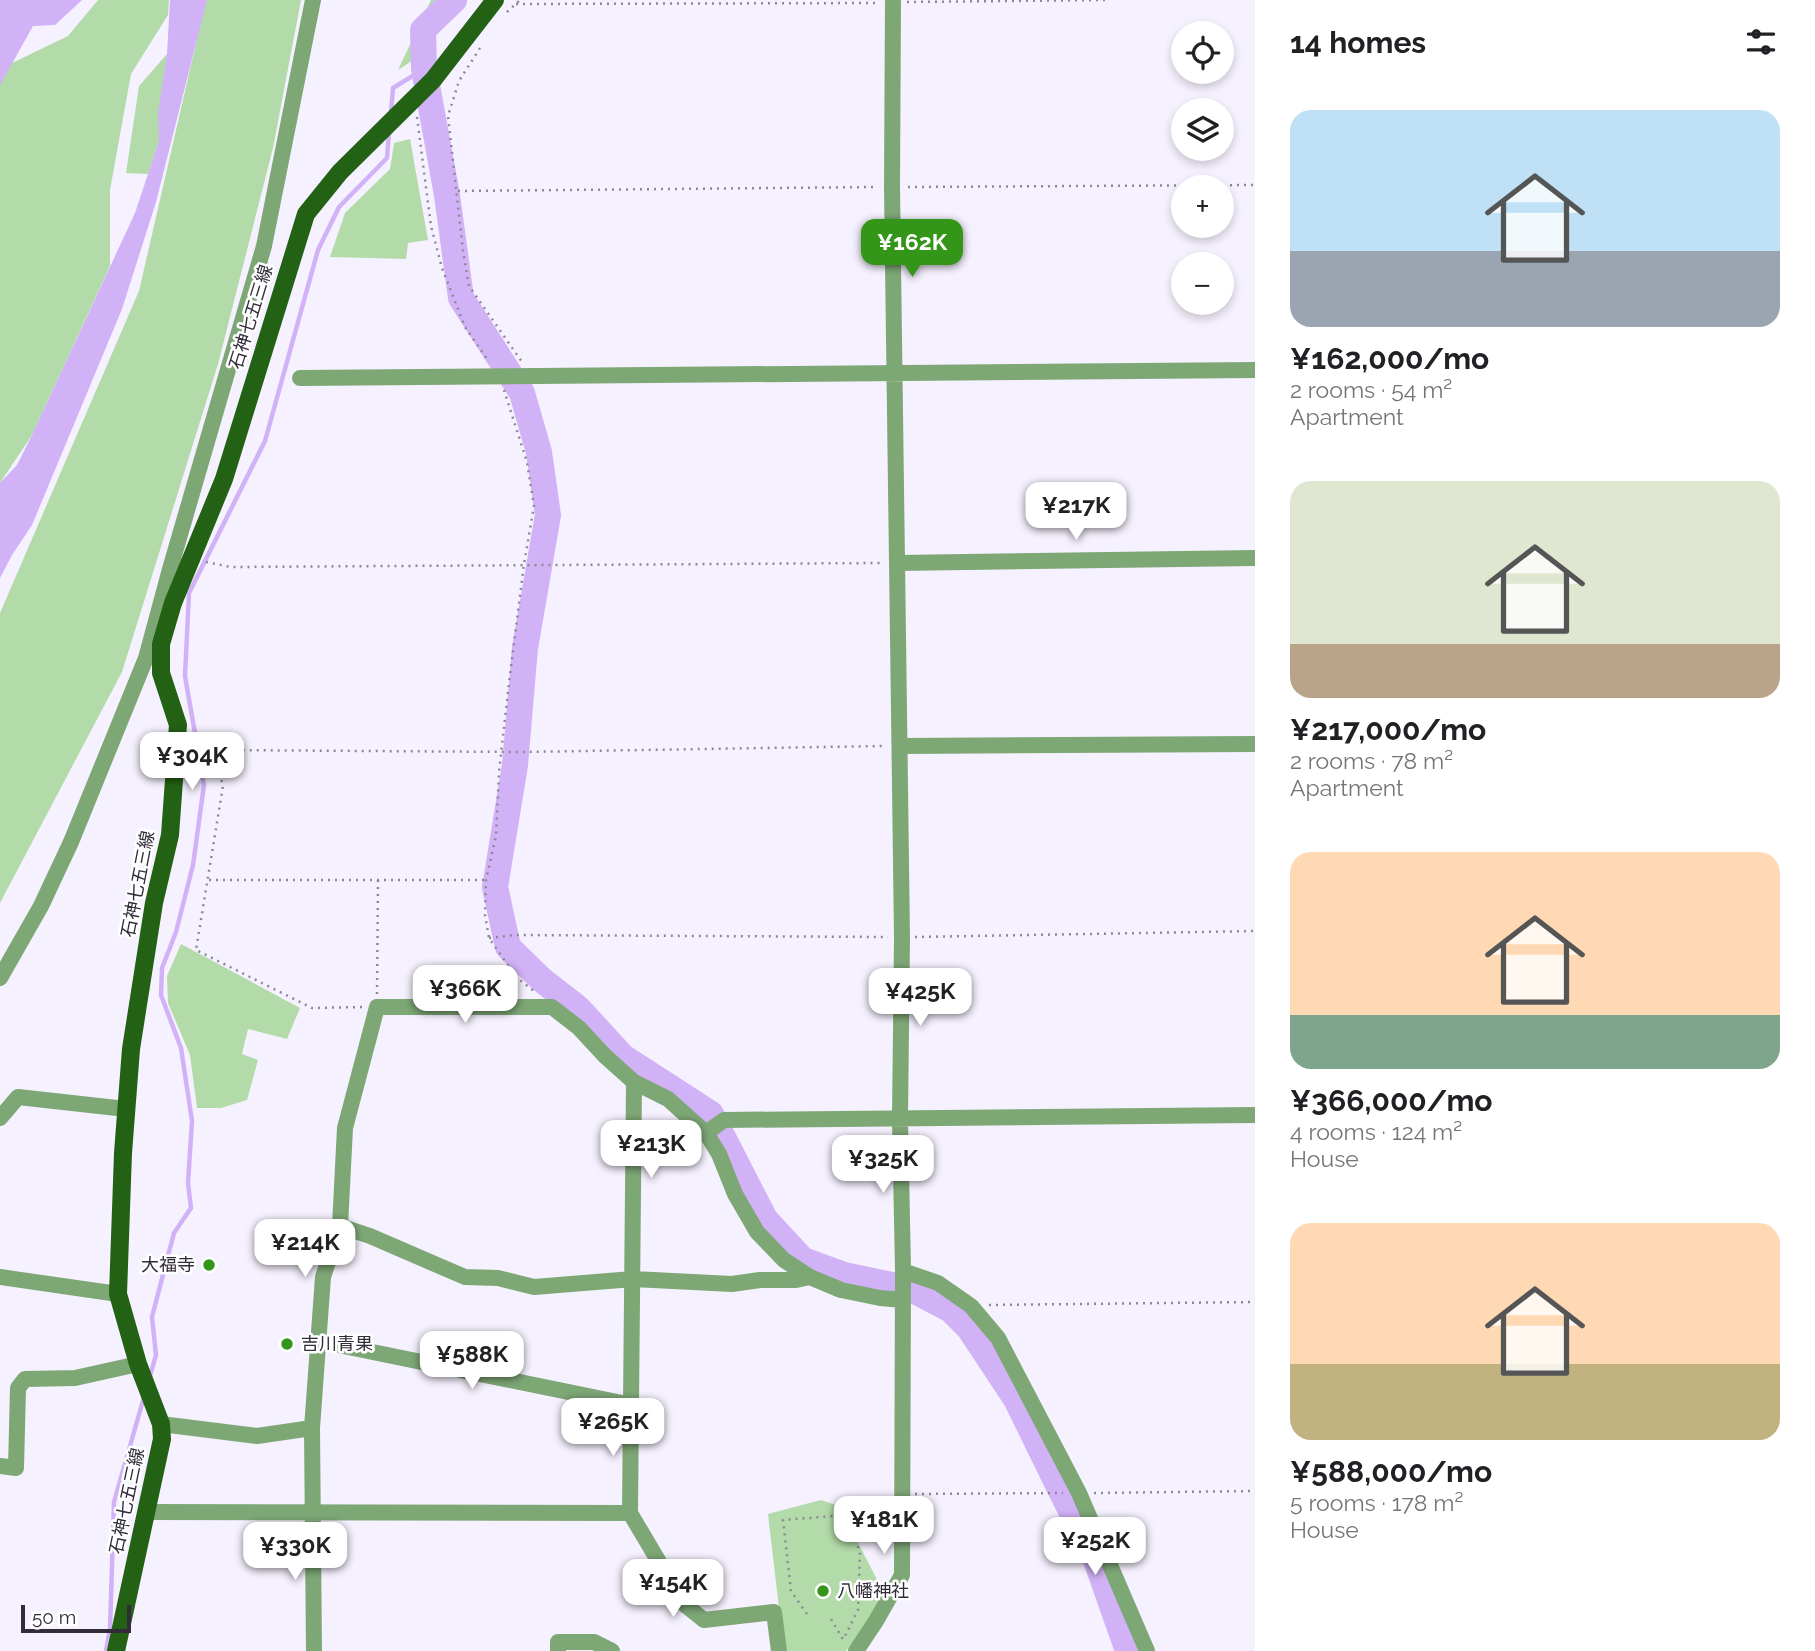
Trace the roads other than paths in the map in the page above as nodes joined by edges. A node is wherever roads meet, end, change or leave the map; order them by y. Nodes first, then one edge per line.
1 (313, 0) edge
2 (893, 1) edge
3 (501, 6) edge
4 (1255, 370) edge
5 (894, 372) junction
6 (300, 379) dead end
7 (1255, 558) edge
8 (897, 563) junction
9 (1255, 744) edge
10 (901, 746) junction
11 (0, 978) edge
12 (634, 1082) junction
13 (126, 1109) junction
14 (1255, 1115) edge
15 (0, 1118) edge
16 (900, 1119) junction
17 (708, 1132) junction
18 (340, 1226) junction
19 (903, 1271) junction
20 (0, 1277) edge
21 (810, 1277) junction
22 (633, 1279) junction
23 (118, 1294) junction
24 (903, 1300) junction
25 (319, 1341) junction
26 (138, 1364) junction
27 (632, 1405) junction
28 (161, 1424) junction
29 (312, 1428) junction
30 (0, 1466) edge
31 (147, 1512) junction
32 (313, 1513) junction
33 (630, 1513) junction
34 (850, 1646) edge
35 (116, 1651) edge
36 (314, 1651) edge
37 (558, 1651) edge
38 (612, 1651) edge
39 (779, 1651) edge
40 (1147, 1651) edge

1 - 11 street
2 - 5 street
3 - 13 main road, 石神七五三線
4 - 5 street
5 - 6 street
5 - 8 street
7 - 8 street
8 - 10 street
9 - 10 street
10 - 16 street
12 - 17 street
12 - 18 street
12 - 22 street
13 - 15 street
13 - 23 main road, 石神七五三線
14 - 16 street
16 - 17 street
16 - 19 street
17 - 21 street
18 - 22 street
18 - 25 street
19 - 24 street
19 - 40 street
20 - 23 street
21 - 22 street
21 - 24 street
22 - 27 street
23 - 26 main road, 石神七五三線
24 - 34 street
25 - 27 street
25 - 29 street
26 - 28 main road, 石神七五三線
26 - 30 street
27 - 33 street
28 - 29 street
28 - 31 main road, 石神七五三線
29 - 32 street
31 - 32 street
31 - 35 main road, 石神七五三線
32 - 33 street
32 - 36 street
33 - 39 street
37 - 38 street

